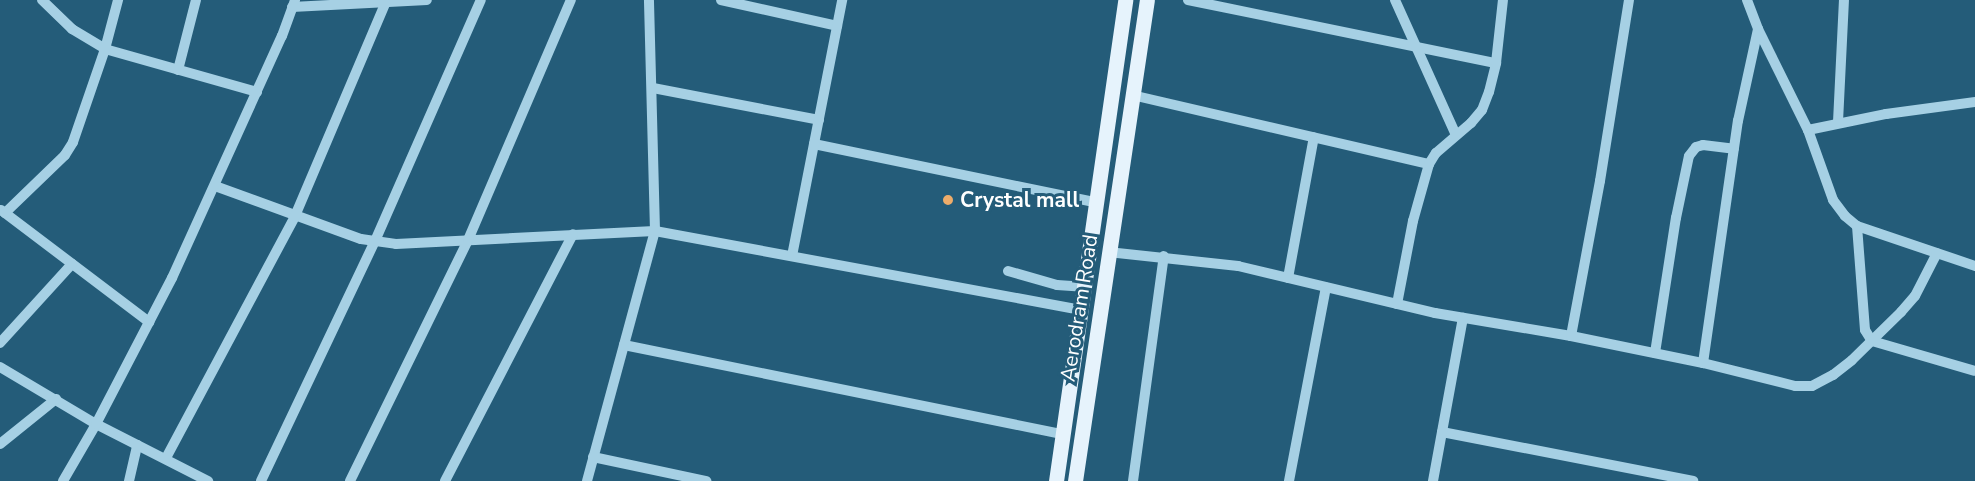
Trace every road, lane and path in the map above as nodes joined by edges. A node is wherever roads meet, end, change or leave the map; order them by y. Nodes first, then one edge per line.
1 (42, 0) edge
2 (118, 0) edge
3 (196, 0) edge
4 (427, 0) edge
5 (481, 0) edge
6 (571, 0) edge
7 (649, 0) edge
8 (721, 0) edge
9 (842, 0) edge
10 (1125, 0) edge
11 (1147, 0) edge
12 (1188, 0) edge
13 (1395, 0) edge
14 (1503, 0) edge
15 (1629, 0) edge
16 (1748, 0) edge
17 (1844, 0) edge
18 (386, 2) junction
19 (294, 3) edge
20 (837, 26) junction
21 (1758, 29) junction
22 (1417, 47) junction
23 (105, 49) junction
24 (1496, 63) junction
25 (178, 70) junction
26 (653, 88) junction
27 (257, 92) junction
28 (1132, 95) junction
29 (1975, 102) edge
30 (819, 120) junction
31 (1838, 122) junction
32 (1808, 130) junction
33 (1456, 135) junction
34 (1314, 137) junction
35 (814, 144) junction
36 (1734, 149) junction
37 (1429, 164) junction
38 (215, 186) junction
39 (1094, 202) junction
40 (2, 211) edge
41 (295, 216) junction
42 (1857, 226) junction
43 (655, 231) junction
44 (573, 234) junction
45 (468, 240) junction
46 (375, 241) junction
47 (1108, 252) junction
48 (1937, 253) junction
49 (792, 256) junction
50 (1164, 256) junction
51 (72, 264) junction
52 (1975, 266) edge
53 (1008, 271) dead end
54 (1288, 278) junction
55 (1083, 287) junction
56 (1326, 287) junction
57 (1397, 304) junction
58 (1080, 310) junction
59 (1463, 318) junction
60 (149, 322) junction
61 (1571, 336) junction
62 (1872, 341) junction
63 (0, 343) edge
64 (624, 345) junction
65 (1655, 353) junction
66 (1703, 363) junction
67 (0, 367) edge
68 (1975, 371) edge
69 (56, 399) junction
70 (96, 424) junction
71 (1442, 432) junction
72 (1062, 434) junction
73 (0, 444) edge
74 (137, 445) junction
75 (593, 457) junction
76 (166, 458) junction
77 (1680, 480) edge
78 (63, 481) edge
79 (129, 481) edge
80 (208, 481) edge
81 (261, 481) edge
82 (350, 481) edge
83 (445, 481) edge
84 (586, 481) edge
85 (706, 481) edge
86 (1056, 481) edge
87 (1075, 481) edge
88 (1133, 481) edge
89 (1289, 481) edge
90 (1433, 481) edge
91 (1693, 481) edge

1 - 23 street
2 - 23 street
3 - 25 street
4 - 18 street
5 - 46 street
6 - 45 street
7 - 26 street
8 - 20 street
9 - 20 street
10 - 39 main road, Aerodram Road
11 - 28 main road, Aerodram Road
12 - 22 street
13 - 22 street
14 - 24 street
15 - 61 street
16 - 21 street
17 - 31 street
18 - 19 street
18 - 41 street
19 - 27 street
20 - 30 street
21 - 32 street
21 - 36 street
22 - 24 street
22 - 33 street
23 - 25 street
23 - 40 street
24 - 33 street
25 - 27 street
26 - 30 street
26 - 43 street
27 - 38 street
28 - 34 street
28 - 47 main road, Aerodram Road
29 - 31 street
30 - 35 street
31 - 32 street
32 - 42 street
33 - 37 street
34 - 37 street
34 - 54 street
35 - 39 street
35 - 49 street
36 - 65 street
36 - 66 street
37 - 57 street
38 - 41 street
38 - 60 street
39 - 55 main road, Aerodram Road
40 - 51 street
41 - 46 street
41 - 76 street
42 - 48 street
42 - 62 street
43 - 44 street
43 - 49 street
43 - 64 street
44 - 45 street
44 - 83 street
45 - 46 street
45 - 82 street
46 - 81 street
47 - 50 street
47 - 87 main road, Aerodram Road
48 - 52 street
48 - 62 street
49 - 58 street
50 - 54 street
50 - 88 street
51 - 60 street
51 - 63 street
53 - 55 street
54 - 56 street
55 - 58 main road, Aerodram Road
56 - 57 street
56 - 89 street
57 - 59 street
58 - 72 main road, Aerodram Road
59 - 61 street
59 - 71 street
60 - 70 street
61 - 65 street
62 - 66 street
62 - 68 street
64 - 72 street
64 - 75 street
65 - 66 street
67 - 69 street
69 - 70 street
69 - 73 street
70 - 74 street
70 - 78 street
71 - 77 street
71 - 90 street
72 - 86 main road, Aerodram Road
74 - 76 street
74 - 79 street
75 - 84 street
75 - 85 street
76 - 80 street
77 - 91 street

